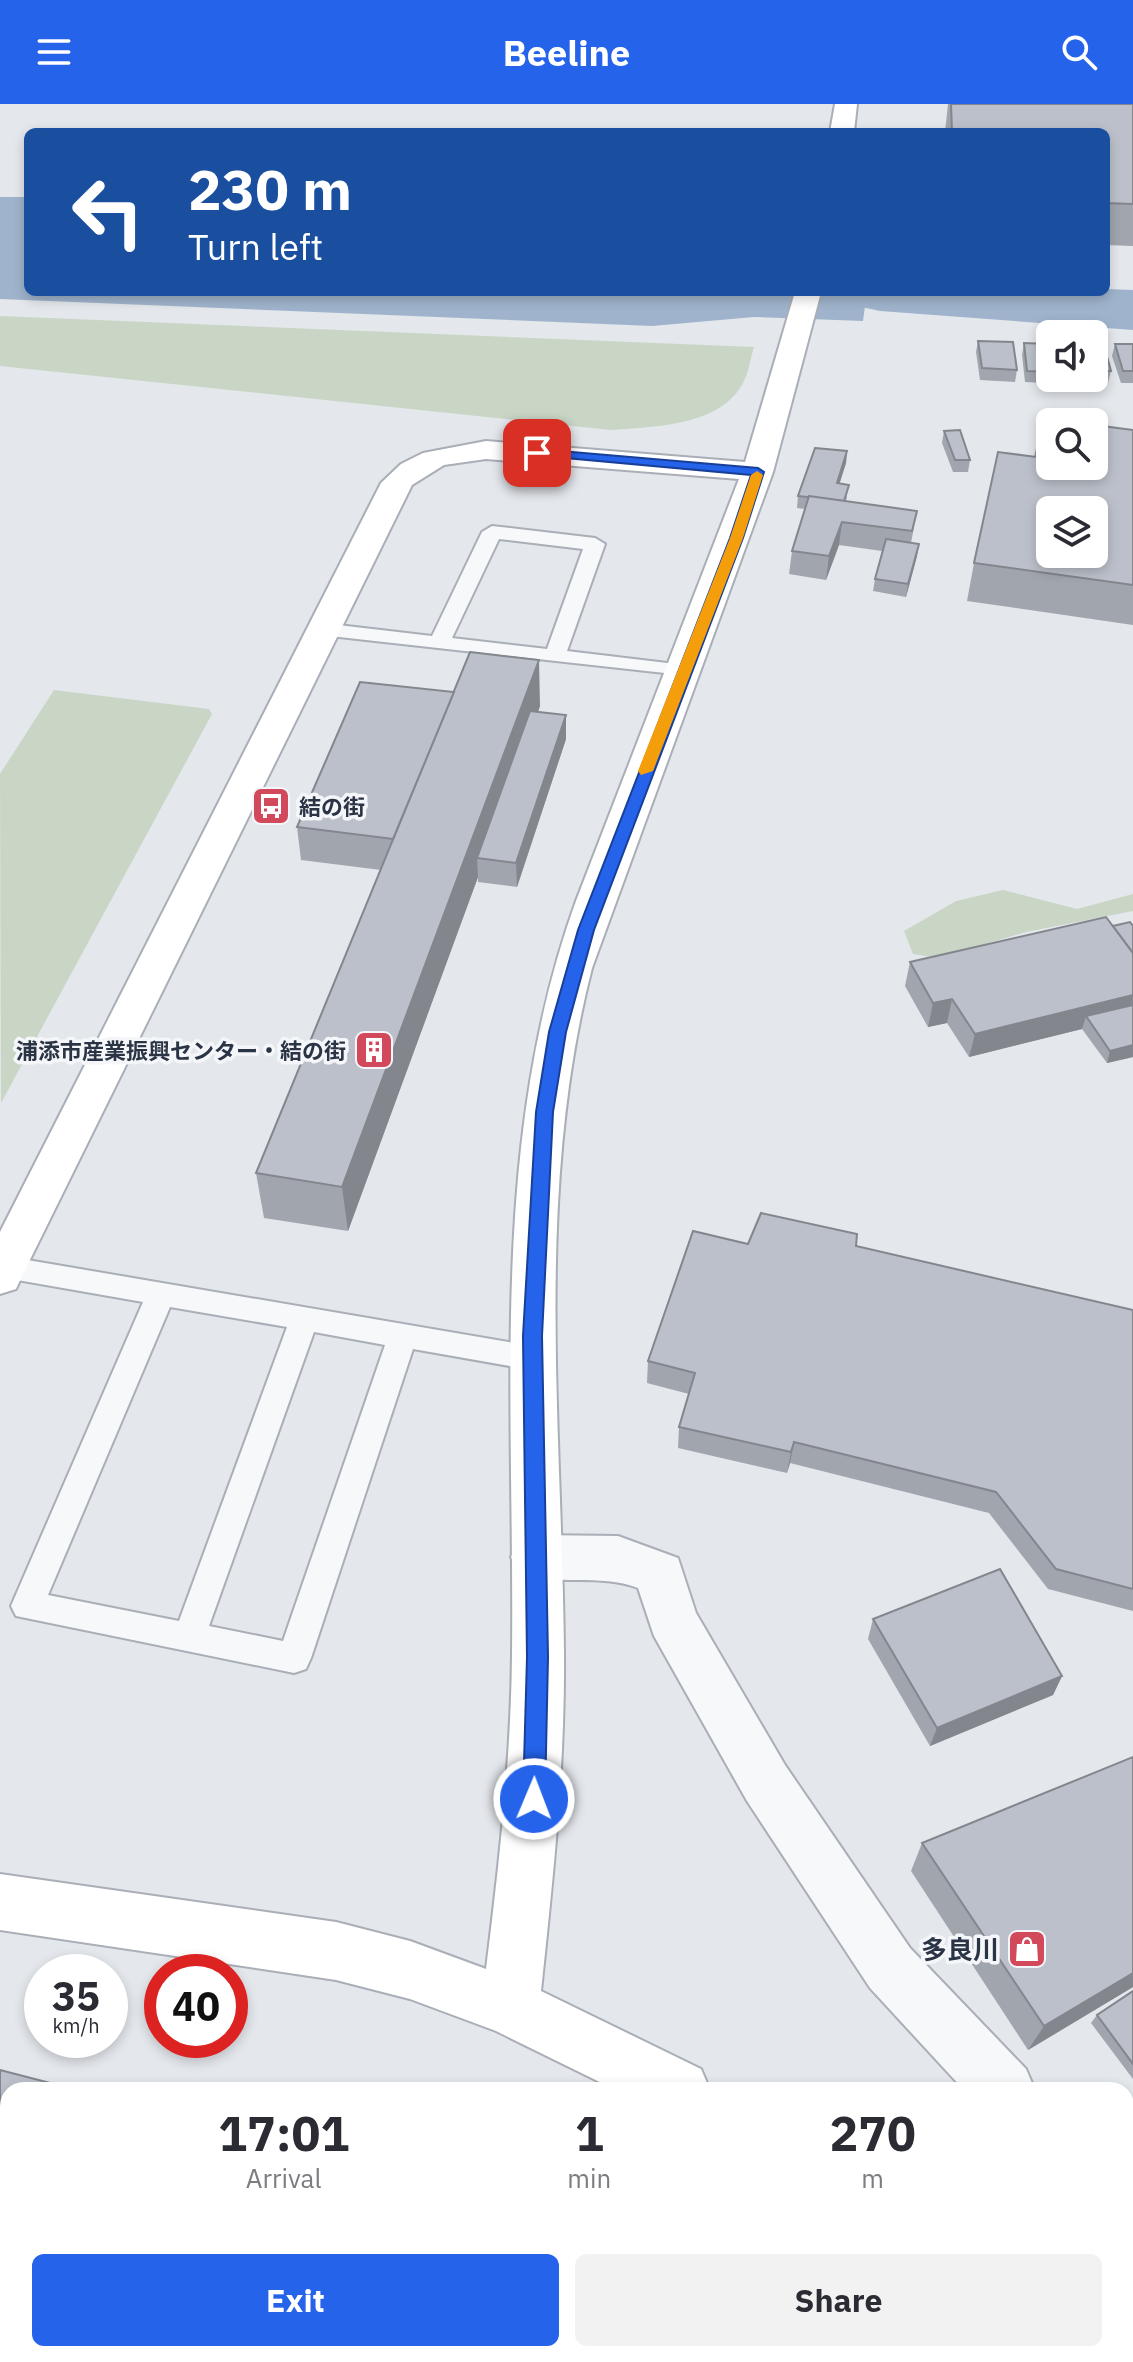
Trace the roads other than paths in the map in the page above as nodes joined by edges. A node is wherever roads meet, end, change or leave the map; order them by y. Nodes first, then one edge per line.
1 (846, 104) edge
2 (843, 128) edge
3 (807, 296) edge
4 (758, 472) junction
5 (321, 629) junction
6 (439, 643) junction
7 (555, 656) junction
8 (684, 671) junction
9 (2, 1271) edge
10 (161, 1294) junction
11 (305, 1318) junction
12 (403, 1336) junction
13 (532, 1358) junction
14 (536, 1557) junction
15 (189, 1637) junction
16 (0, 1902) edge
17 (510, 2007) junction
18 (664, 2082) edge
19 (997, 2082) edge

1 - 2 street
3 - 4 street
4 - 5 street
4 - 8 street
5 - 6 lane
5 - 9 street
6 - 7 lane
6 - 7 lane
7 - 8 lane
8 - 13 street
9 - 10 lane
10 - 11 lane
10 - 15 lane
11 - 12 lane
11 - 15 lane
12 - 13 lane
12 - 15 lane
13 - 14 street
14 - 17 street
14 - 19 street
16 - 17 street
17 - 18 street

